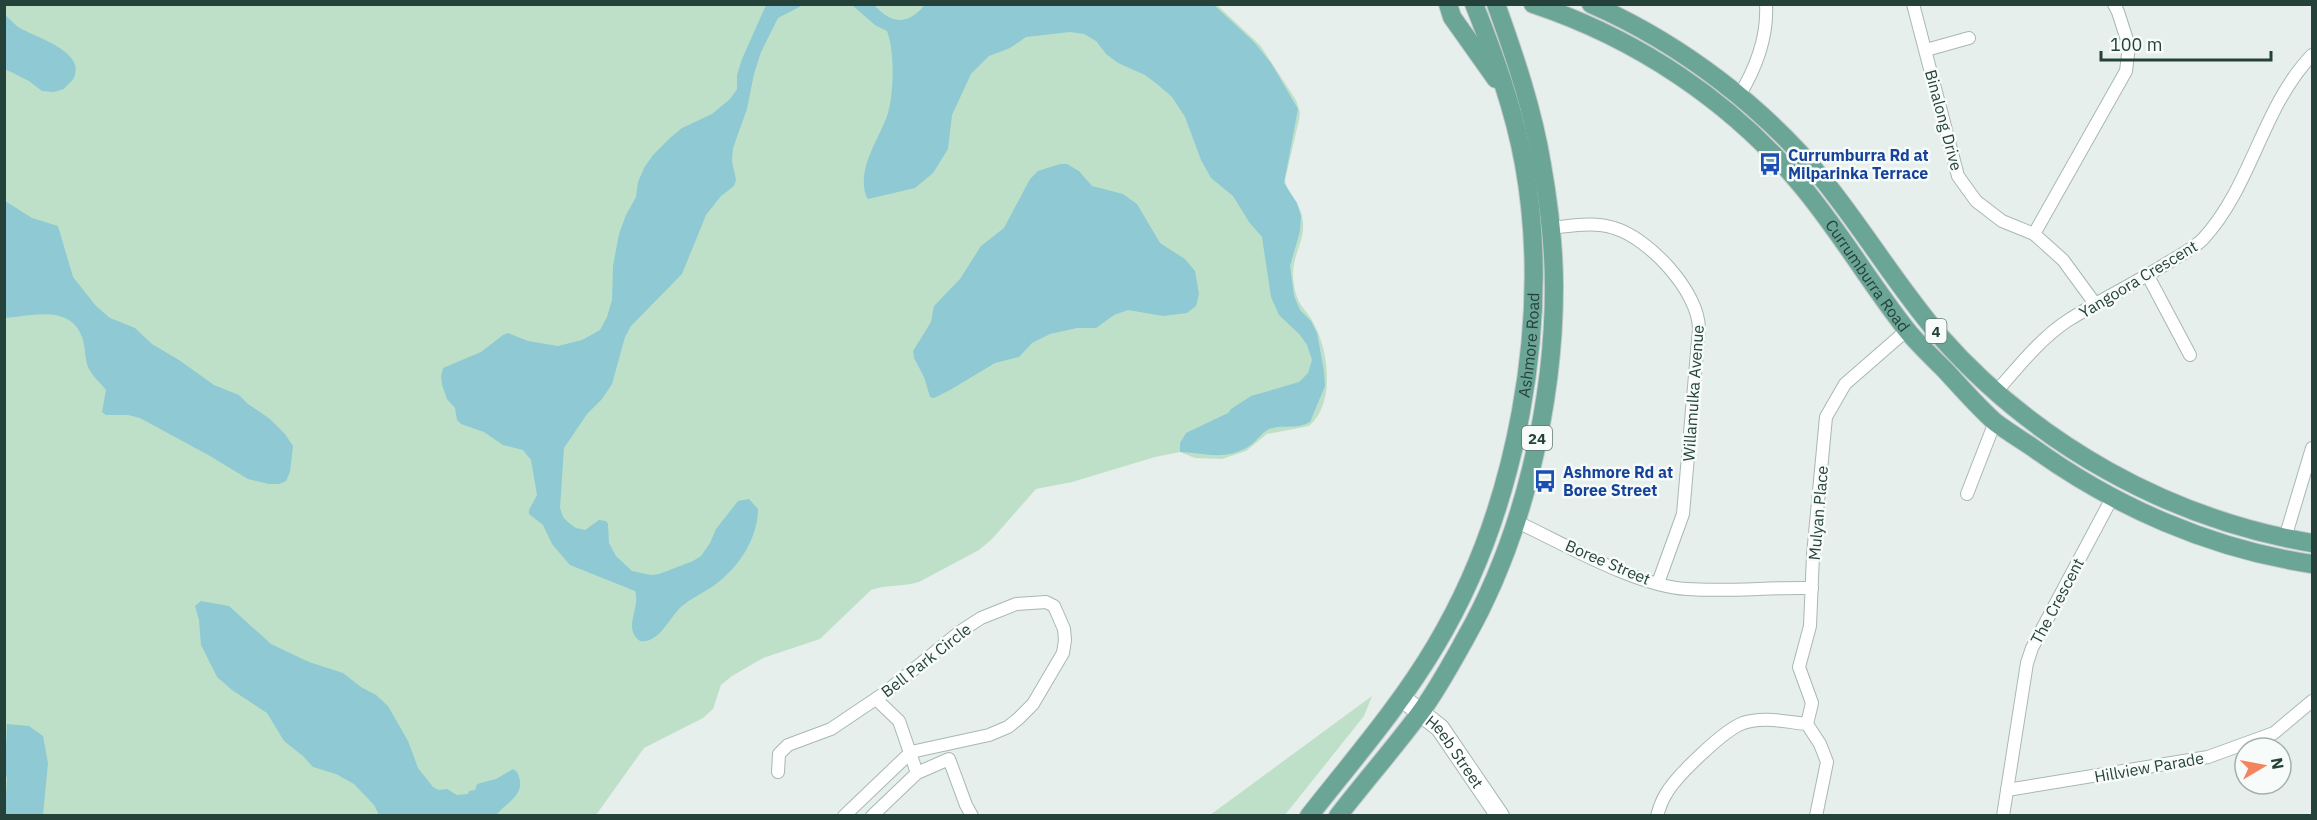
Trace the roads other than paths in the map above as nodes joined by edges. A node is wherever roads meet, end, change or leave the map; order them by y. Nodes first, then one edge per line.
1 (1448, 4) edge
2 (1474, 4) edge
3 (1496, 4) edge
4 (1533, 4) edge
5 (1591, 4) edge
6 (1766, 4) edge
7 (1913, 4) edge
8 (2114, 4) edge
9 (1969, 38) dead end
10 (1926, 50) junction
11 (2313, 55) edge
12 (1738, 96) junction
13 (1508, 98) junction
14 (1550, 228) junction
15 (2034, 234) junction
16 (2148, 276) junction
17 (2096, 305) junction
18 (1907, 330) junction
19 (2190, 355) dead end
20 (1996, 392) junction
21 (1995, 422) junction
22 (2313, 448) edge
23 (1967, 494) dead end
24 (2112, 498) junction
25 (1515, 521) junction
26 (2284, 538) junction
27 (2313, 543) edge
28 (2313, 564) edge
29 (1658, 583) junction
30 (1812, 588) junction
31 (1402, 698) junction
32 (876, 699) junction
33 (2313, 701) edge
34 (1420, 712) junction
35 (1807, 724) junction
36 (911, 752) junction
37 (778, 772) dead end
38 (917, 773) junction
39 (2007, 790) junction
40 (844, 816) edge
41 (872, 816) edge
42 (972, 816) edge
43 (1309, 816) edge
44 (1338, 816) edge
45 (1500, 816) edge
46 (1657, 816) edge
47 (1816, 816) edge
48 (2003, 816) edge

1 - 13 main road
2 - 13 main road, Ashmore Road / 24
3 - 14 main road, Ashmore Road / 24
4 - 18 main road, Currumburra Road / 4
5 - 12 main road, Currumburra Road / 4
6 - 12 street
7 - 10 street, Binalong Drive
8 - 15 street
9 - 10 street
10 - 15 street, Binalong Drive
11 - 16 street, Yangoora Crescent
12 - 20 main road, Currumburra Road / 4
13 - 31 main road, Ashmore Road / 24
14 - 25 main road, Ashmore Road / 24
14 - 29 street, Willamulka Avenue
15 - 17 street, Binalong Drive
16 - 17 street, Yangoora Crescent
16 - 19 street
17 - 20 street, Yangoora Crescent
18 - 21 main road, Currumburra Road / 4
18 - 30 street, Mulyan Place
20 - 26 main road, Currumburra Road / 4
21 - 23 street
21 - 24 main road, Currumburra Road / 4
22 - 26 street
24 - 28 main road, Currumburra Road / 4
24 - 39 street, The Crescent
25 - 29 street, Boree Street
25 - 34 main road, Ashmore Road / 24
26 - 27 main road, Currumburra Road / 4
29 - 30 street, Boree Street
30 - 35 street, Mulyan Place
31 - 34 street, Heeb Street
31 - 43 main road, Ashmore Road / 24
32 - 36 street
32 - 36 street, Bell Park Circle
32 - 37 street, Bell Park Circle
33 - 39 street, Hillview Parade
34 - 44 main road, Ashmore Road / 24
34 - 45 street, Heeb Street
35 - 46 street
35 - 47 street
36 - 38 street
36 - 40 street
38 - 41 street
38 - 42 street
39 - 48 street, The Crescent

